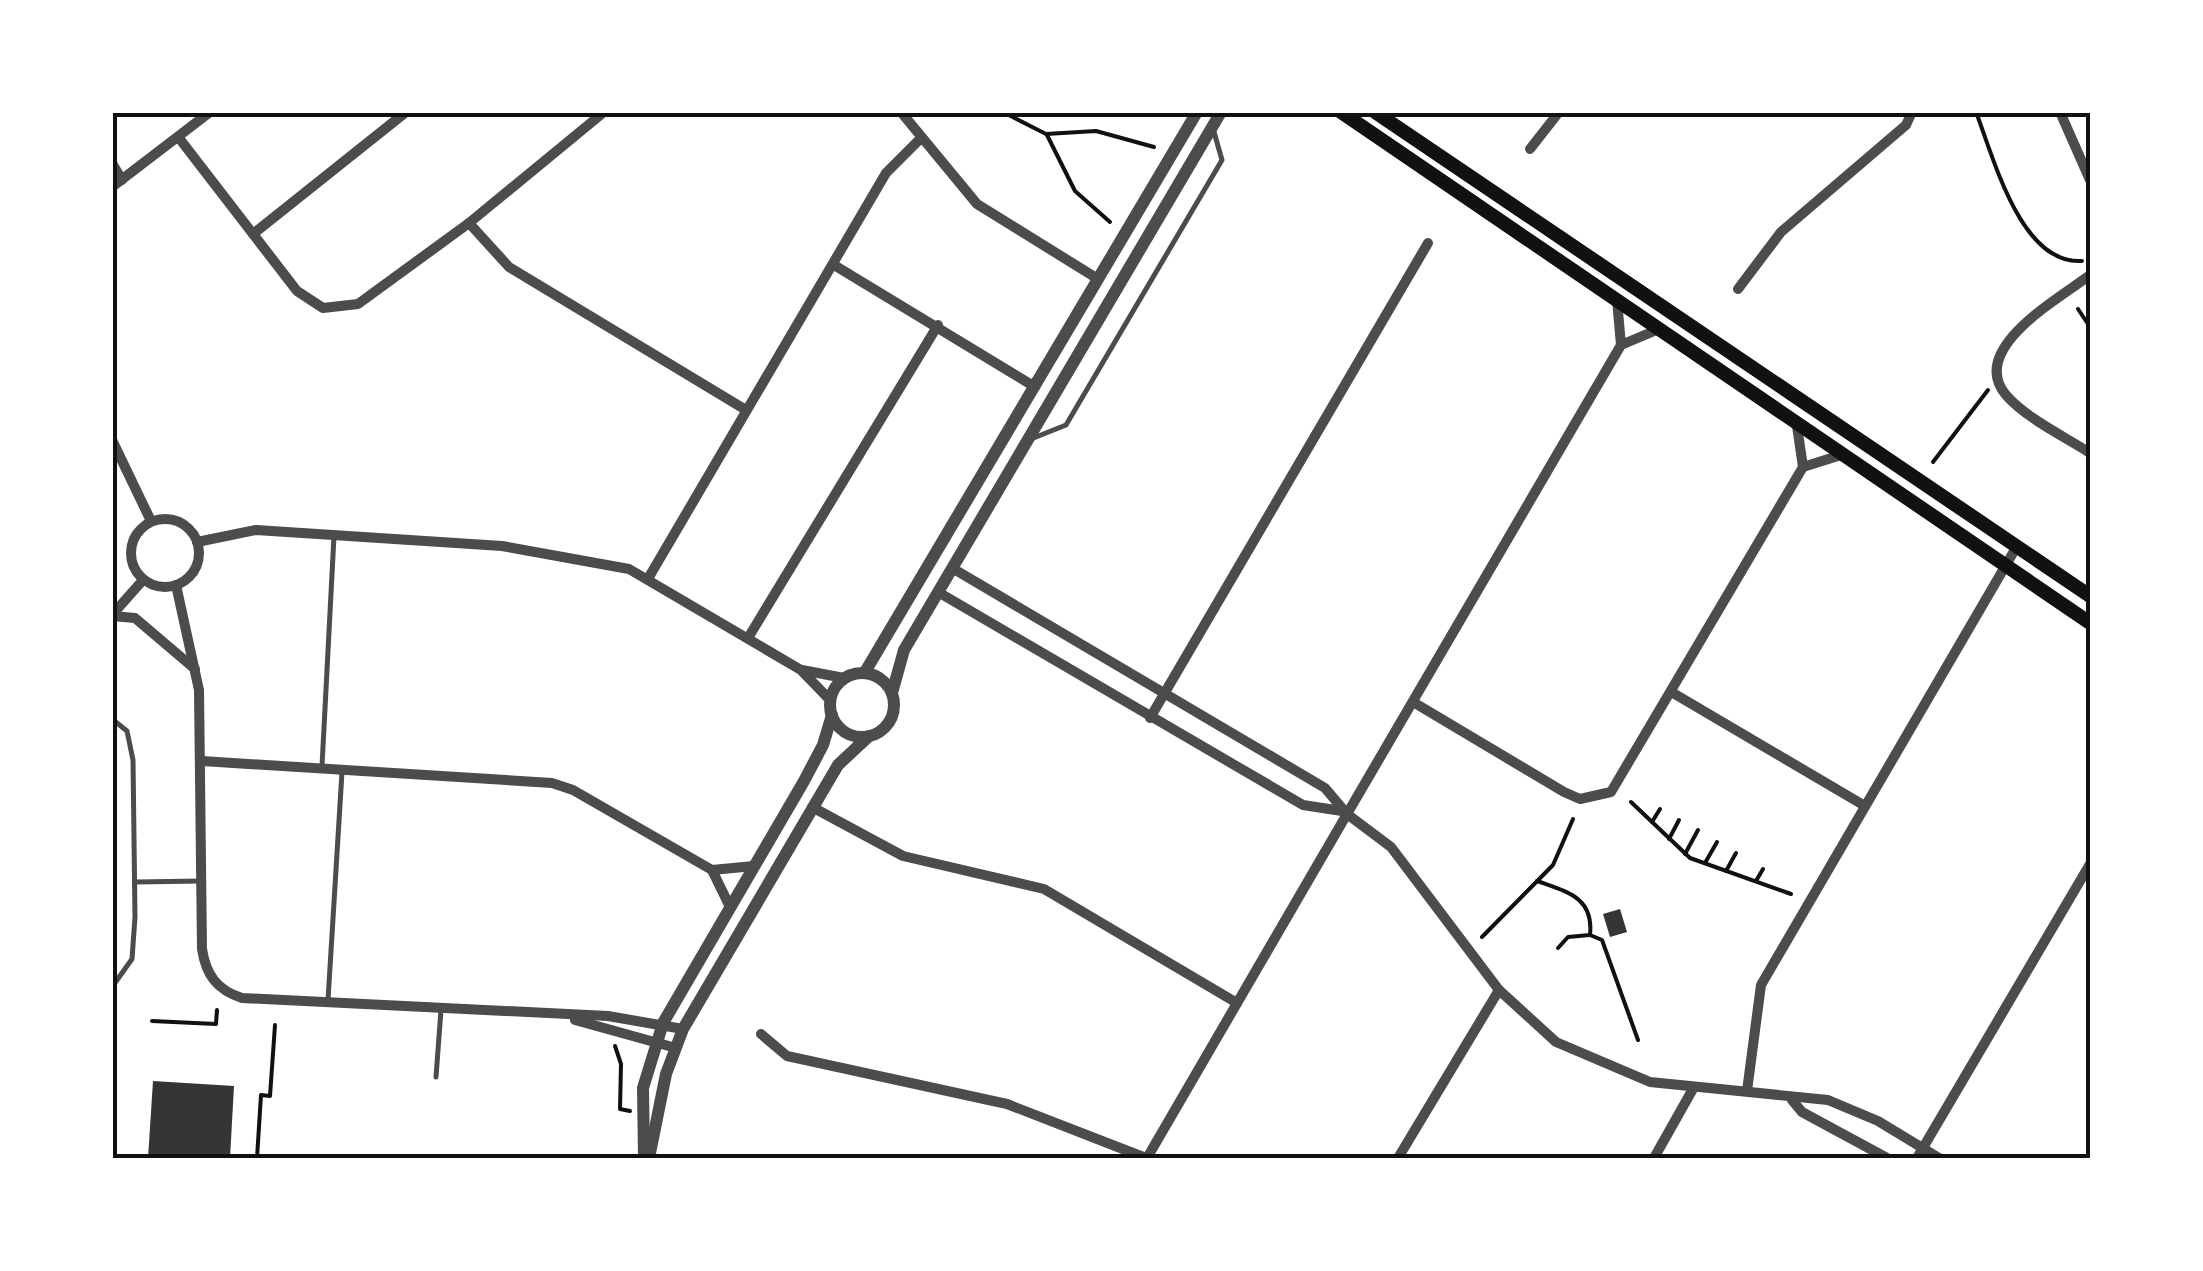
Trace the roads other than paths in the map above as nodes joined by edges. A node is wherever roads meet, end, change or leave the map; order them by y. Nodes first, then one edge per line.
1 (210, 112) edge
2 (406, 112) edge
3 (604, 112) edge
4 (901, 112) edge
5 (1197, 112) edge
6 (1341, 112) edge
7 (1376, 112) edge
8 (1559, 112) edge
9 (1912, 112) edge
10 (2060, 112) edge
11 (1217, 118) edge
12 (178, 138) junction
13 (921, 138) junction
14 (1530, 149) dead end
15 (112, 163) edge
16 (2090, 180) edge
17 (117, 183) edge
18 (468, 223) junction
19 (253, 234) junction
20 (1428, 244) dead end
21 (834, 266) junction
22 (2090, 275) edge
23 (1098, 279) junction
24 (1738, 290) dead end
25 (1617, 300) junction
26 (938, 325) junction
27 (1659, 329) junction
28 (1621, 345) junction
29 (1035, 387) junction
30 (746, 410) junction
31 (1797, 426) junction
32 (112, 440) edge
33 (1027, 441) junction
34 (2090, 454) edge
35 (1842, 456) junction
36 (1803, 467) junction
37 (151, 521) junction
38 (334, 536) junction
39 (198, 542) junction
40 (2017, 546) junction
41 (2005, 566) junction
42 (952, 568) junction
43 (649, 577) junction
44 (142, 580) junction
45 (176, 586) junction
46 (938, 592) junction
47 (2090, 596) edge
48 (112, 616) edge
49 (2090, 623) edge
50 (748, 638) junction
51 (196, 670) junction
52 (800, 670) junction
53 (865, 672) junction
54 (844, 678) junction
55 (892, 693) junction
56 (1673, 693) junction
57 (1165, 694) junction
58 (830, 700) junction
59 (1412, 702) junction
60 (832, 715) junction
61 (1150, 718) junction
62 (112, 719) edge
63 (870, 736) junction
64 (202, 761) junction
65 (322, 766) junction
66 (343, 768) junction
67 (1864, 806) junction
68 (812, 807) junction
69 (1344, 812) junction
70 (2090, 864) edge
71 (754, 866) junction
72 (712, 870) junction
73 (202, 881) junction
74 (135, 882) junction
75 (730, 908) junction
76 (112, 987) edge
77 (1498, 990) junction
78 (328, 1003) junction
79 (1236, 1003) junction
80 (441, 1010) junction
81 (564, 1017) junction
82 (663, 1023) junction
83 (684, 1029) junction
84 (761, 1034) dead end
85 (655, 1042) junction
86 (676, 1048) junction
87 (436, 1076) dead end
88 (1694, 1087) junction
89 (1747, 1091) junction
90 (1792, 1100) junction
91 (1920, 1154) edge
92 (647, 1158) edge
93 (1146, 1158) edge
94 (1398, 1158) edge
95 (1654, 1158) edge
96 (1887, 1158) edge
97 (1939, 1158) edge

1 - 12 street
2 - 19 street
3 - 18 street
4 - 13 street
5 - 23 street
6 - 25 main road
7 - 40 main road
8 - 14 street
9 - 24 street
10 - 16 street
11 - 33 street
11 - 33 lane
12 - 17 street
12 - 19 street
13 - 21 street
13 - 23 street
15 - 17 street
18 - 19 street
18 - 30 street
20 - 57 street
21 - 26 street
21 - 30 street
22 - 34 street
23 - 29 street
25 - 27 main road
25 - 28 street
26 - 29 street
26 - 50 street
27 - 28 street
27 - 31 main road
28 - 59 street
29 - 53 street
30 - 43 street
31 - 35 main road
31 - 36 street
32 - 37 street
33 - 42 street
35 - 36 street
35 - 41 main road
36 - 56 street
37 - 39 street
37 - 44 street
38 - 39 street
38 - 43 street
38 - 65 lane
39 - 45 street
40 - 41 street
40 - 47 main road
41 - 49 main road
41 - 67 street
42 - 46 street
42 - 57 street
43 - 50 street
44 - 45 street
44 - 48 street
45 - 51 street
46 - 55 street
46 - 61 street
48 - 51 street
50 - 52 street
51 - 64 street
52 - 54 street
52 - 58 street
53 - 54 street
53 - 55 street
54 - 58 street
55 - 63 street
56 - 59 street
56 - 67 street
57 - 61 street
57 - 69 street
58 - 60 street
59 - 69 street
60 - 63 street
60 - 71 street
61 - 69 street
62 - 74 lane
63 - 68 street
64 - 65 street
64 - 73 street
65 - 66 street
66 - 72 street
66 - 78 lane
67 - 89 street
68 - 79 street
68 - 83 street
69 - 77 street
69 - 79 street
70 - 91 street
71 - 72 street
71 - 75 street
72 - 75 street
73 - 74 lane
73 - 78 street
74 - 76 lane
75 - 82 street
77 - 88 street
77 - 94 street
78 - 80 street
79 - 93 street
80 - 81 street
80 - 87 lane
81 - 82 street
81 - 85 street
82 - 83 street
82 - 85 street
83 - 86 street
84 - 93 street
85 - 86 street
85 - 92 street
86 - 92 street
88 - 89 street
88 - 95 street
89 - 90 street
90 - 91 street
90 - 96 street
91 - 97 street

